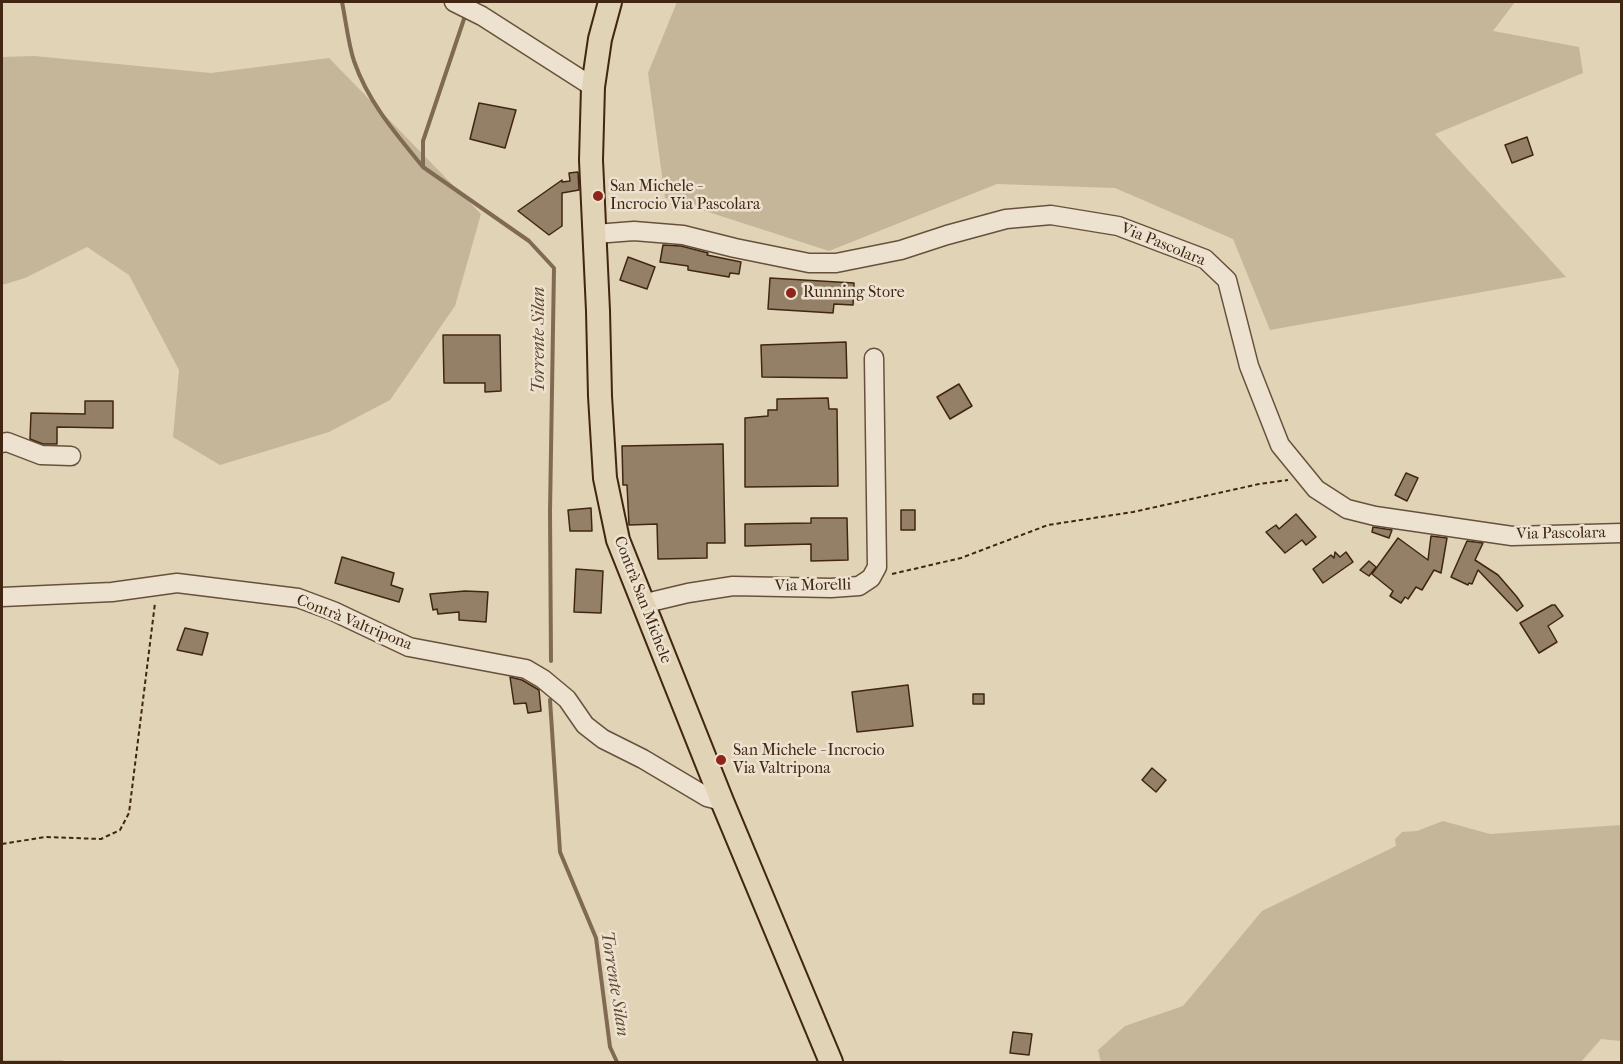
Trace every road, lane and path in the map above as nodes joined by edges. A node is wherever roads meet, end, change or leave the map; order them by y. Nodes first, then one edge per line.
1 (454, 2) edge
2 (610, 2) edge
3 (593, 87) junction
4 (595, 234) junction
5 (874, 358) dead end
6 (2, 443) edge
7 (71, 456) dead end
8 (1309, 480) junction
9 (1622, 533) edge
10 (871, 578) junction
11 (157, 585) junction
12 (2, 597) edge
13 (642, 604) junction
14 (722, 801) junction
15 (2, 844) edge
16 (831, 1062) edge

1 - 3 street
2 - 3 main road, Contrà San Michele
3 - 4 main road, Contrà San Michele
4 - 8 street, Via Pascolara
4 - 13 main road, Contrà San Michele
5 - 10 street, Via Morelli
6 - 7 street
8 - 9 street, Via Pascolara
8 - 10 path
10 - 13 street, Via Morelli
11 - 12 street, Contrà Valtripona
11 - 14 street, Contrà Valtripona
11 - 15 path
13 - 14 main road, Contrà San Michele
14 - 16 main road, Contrà San Michele

